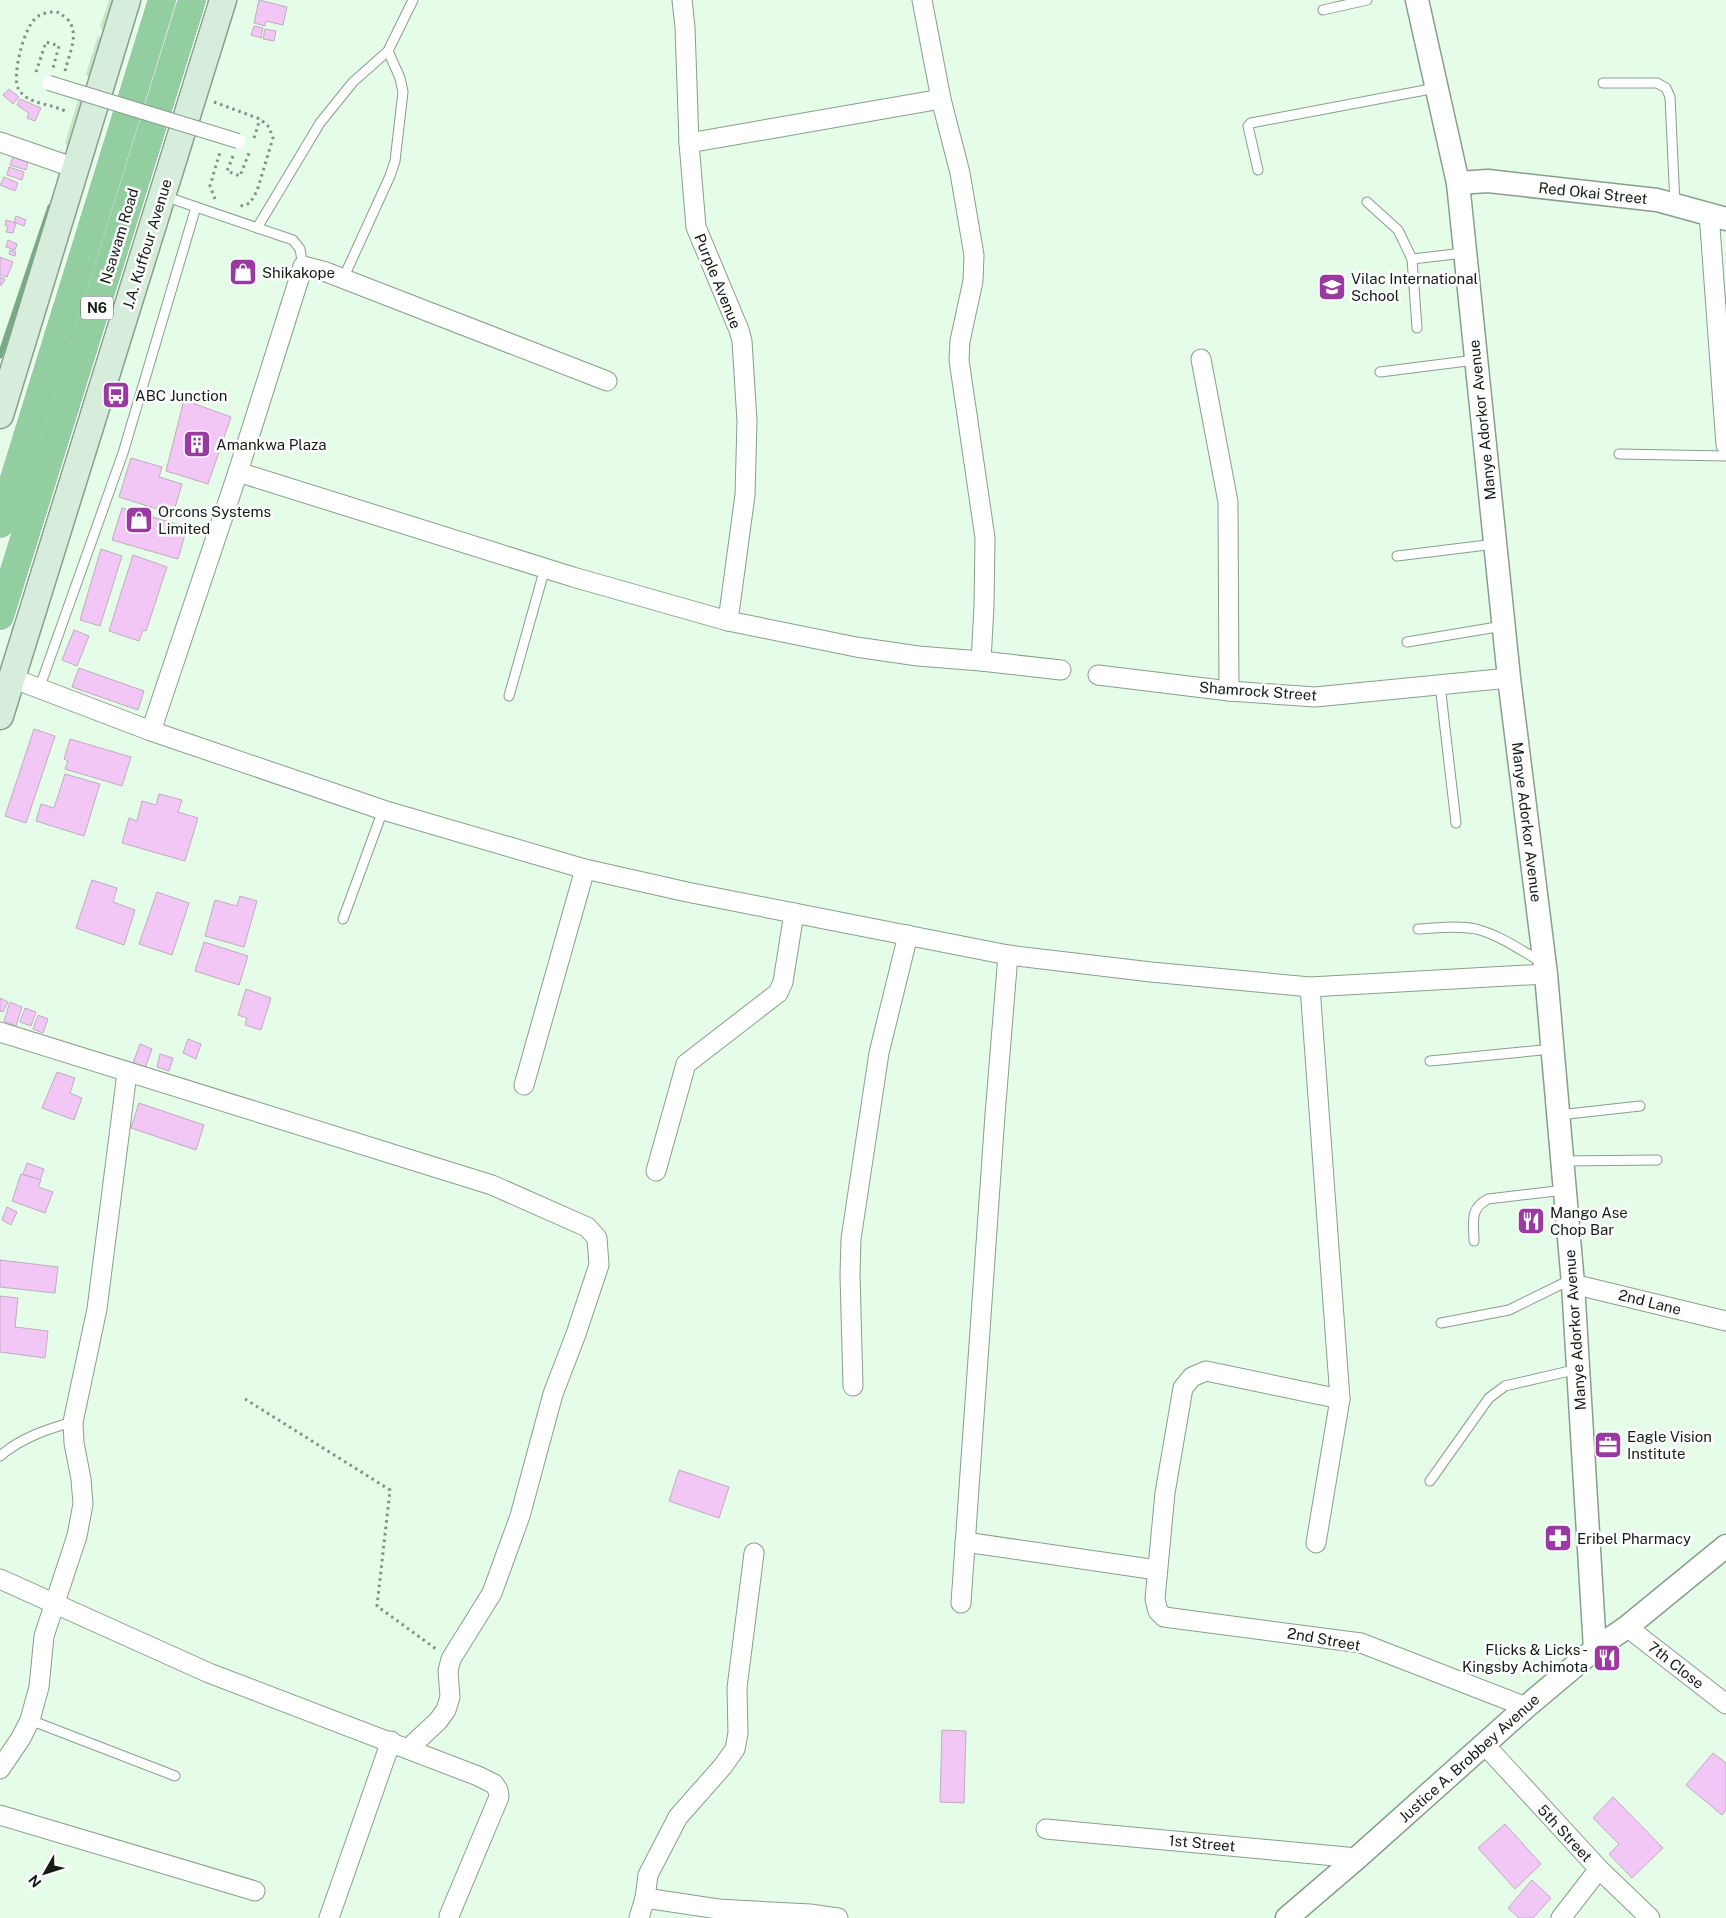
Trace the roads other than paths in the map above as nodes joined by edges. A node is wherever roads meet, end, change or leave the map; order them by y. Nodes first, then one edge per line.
1 (127, 0) edge
2 (162, 0) edge
3 (192, 0) edge
4 (223, 0) edge
5 (413, 0) edge
6 (682, 0) edge
7 (922, 0) edge
8 (1367, 0) edge
9 (1417, 0) edge
10 (1323, 10) dead end
11 (388, 51) junction
12 (49, 83) road end
13 (1603, 83) dead end
14 (1436, 88) junction
15 (941, 99) junction
16 (238, 141) road end
17 (0, 142) edge
18 (689, 143) junction
19 (75, 168) junction
20 (1258, 170) dead end
21 (1458, 183) junction
22 (162, 195) junction
23 (1367, 202) dead end
24 (1674, 204) junction
25 (196, 207) junction
26 (1717, 216) edge
27 (257, 228) junction
28 (1465, 253) junction
29 (1412, 259) junction
30 (303, 266) junction
31 (343, 279) junction
32 (1417, 328) dead end
33 (1202, 359) dead end
34 (1476, 360) junction
35 (1380, 372) dead end
36 (607, 381) dead end
37 (0, 415) edge
38 (1726, 445) edge
39 (1619, 454) dead end
40 (1726, 456) edge
41 (238, 472) junction
42 (0, 524) edge
43 (1495, 544) junction
44 (1397, 556) dead end
45 (545, 568) junction
46 (0, 616) edge
47 (728, 621) junction
48 (1503, 626) junction
49 (1407, 642) dead end
50 (981, 661) junction
51 (1061, 670) dead end
52 (1098, 675) dead end
53 (12, 678) junction
54 (1509, 678) junction
55 (1440, 685) junction
56 (38, 689) junction
57 (1229, 690) junction
58 (509, 696) dead end
59 (0, 716) edge
60 (151, 731) junction
61 (383, 810) junction
62 (1456, 823) dead end
63 (585, 869) junction
64 (794, 913) junction
65 (343, 919) dead end
66 (1418, 929) dead end
67 (908, 935) junction
68 (1008, 955) junction
69 (1546, 969) junction
70 (1310, 987) junction
71 (0, 1032) edge
72 (1553, 1049) junction
73 (1430, 1061) dead end
74 (127, 1073) junction
75 (524, 1085) dead end
76 (1640, 1106) dead end
77 (1559, 1115) junction
78 (1657, 1160) dead end
79 (1563, 1162) junction
80 (656, 1171) dead end
81 (1565, 1190) junction
82 (1474, 1241) dead end
83 (1573, 1281) junction
84 (1726, 1321) edge
85 (1441, 1323) dead end
86 (1578, 1369) junction
87 (853, 1386) dead end
88 (1340, 1399) junction
89 (73, 1422) junction
90 (0, 1456) edge
91 (1430, 1481) dead end
92 (965, 1542) junction
93 (1316, 1543) dead end
94 (1726, 1546) edge
95 (754, 1553) dead end
96 (1158, 1570) junction
97 (0, 1579) edge
98 (56, 1603) junction
99 (961, 1603) dead end
100 (1627, 1627) junction
101 (1595, 1649) junction
102 (1726, 1704) edge
103 (1526, 1707) junction
104 (30, 1720) junction
105 (391, 1741) junction
106 (1484, 1744) junction
107 (409, 1748) junction
108 (0, 1769) edge
109 (175, 1776) dead end
110 (0, 1815) edge
111 (1046, 1829) dead end
112 (1357, 1858) junction
113 (1599, 1869) junction
114 (255, 1891) dead end
115 (645, 1898) junction
116 (449, 1916) dead end
117 (330, 1918) edge
118 (639, 1918) edge
119 (838, 1918) edge
120 (1287, 1918) edge
121 (1561, 1918) edge
122 (1650, 1918) edge

1 - 19 main road
2 - 42 highway, Nsawam Road / N6
3 - 46 highway, Nsawam Road / N6
4 - 22 main road, J.A. Kuffour Avenue
5 - 11 lane
6 - 18 street, Purple Avenue
7 - 15 street
8 - 10 lane
9 - 14 street, Manye Adorkor Avenue
11 - 27 lane
11 - 31 lane
12 - 16 street, bridge
13 - 24 lane
14 - 20 lane
14 - 21 street, Manye Adorkor Avenue
15 - 18 street
15 - 50 street
17 - 19 street
18 - 47 street, Purple Avenue
19 - 37 main road
21 - 24 street, Red Okai Street
21 - 28 street, Manye Adorkor Avenue
22 - 25 lane
22 - 53 main road, J.A. Kuffour Avenue
23 - 29 lane
24 - 26 street, Red Okai Street
25 - 27 lane
25 - 56 lane
26 - 38 street
27 - 30 lane
28 - 29 lane
28 - 34 street, Manye Adorkor Avenue
29 - 32 lane
30 - 31 street
30 - 41 street
31 - 36 street
33 - 57 street
34 - 35 lane
34 - 43 street, Manye Adorkor Avenue
39 - 40 lane
41 - 45 street
41 - 60 street
43 - 44 lane
43 - 48 street, Manye Adorkor Avenue
45 - 47 street
45 - 58 lane
47 - 50 street
48 - 49 lane
48 - 54 street, Manye Adorkor Avenue
50 - 51 street
52 - 57 street, Shamrock Street
53 - 56 street
53 - 59 main road, J.A. Kuffour Avenue
54 - 55 street, Shamrock Street
54 - 69 street, Manye Adorkor Avenue
55 - 57 street, Shamrock Street
55 - 62 lane
56 - 60 street
60 - 61 street
61 - 63 street
61 - 65 lane
63 - 64 street
63 - 75 street
64 - 67 street
64 - 80 street
66 - 69 lane
67 - 68 street
67 - 87 street
68 - 70 street
68 - 92 street
69 - 70 street
69 - 72 street, Manye Adorkor Avenue
70 - 88 street
71 - 74 street
72 - 73 lane
72 - 77 street, Manye Adorkor Avenue
74 - 89 street
74 - 107 street
76 - 77 lane
77 - 79 street, Manye Adorkor Avenue
78 - 79 lane
79 - 81 street, Manye Adorkor Avenue
81 - 82 lane
81 - 83 street, Manye Adorkor Avenue
83 - 84 street, 2nd Lane
83 - 85 lane
83 - 86 street, Manye Adorkor Avenue
86 - 91 lane
86 - 101 street, Manye Adorkor Avenue
88 - 93 street
88 - 96 street
89 - 90 lane
89 - 98 street
92 - 96 street
92 - 99 street
94 - 100 street, Justice A. Brobbey Avenue
95 - 115 street
96 - 103 street, 2nd Street
97 - 98 street
98 - 104 street
98 - 105 street
100 - 101 street, Justice A. Brobbey Avenue
100 - 102 street, 7th Close
101 - 103 street, Justice A. Brobbey Avenue
103 - 106 street, Justice A. Brobbey Avenue
104 - 108 street
104 - 109 lane
105 - 107 street
105 - 117 street
106 - 112 street, Justice A. Brobbey Avenue
106 - 113 street, 5th Street
107 - 116 street
110 - 114 street
111 - 112 street, 1st Street
112 - 120 street, Justice A. Brobbey Avenue
113 - 121 street
113 - 122 street, 5th Street
115 - 118 street
115 - 119 street

